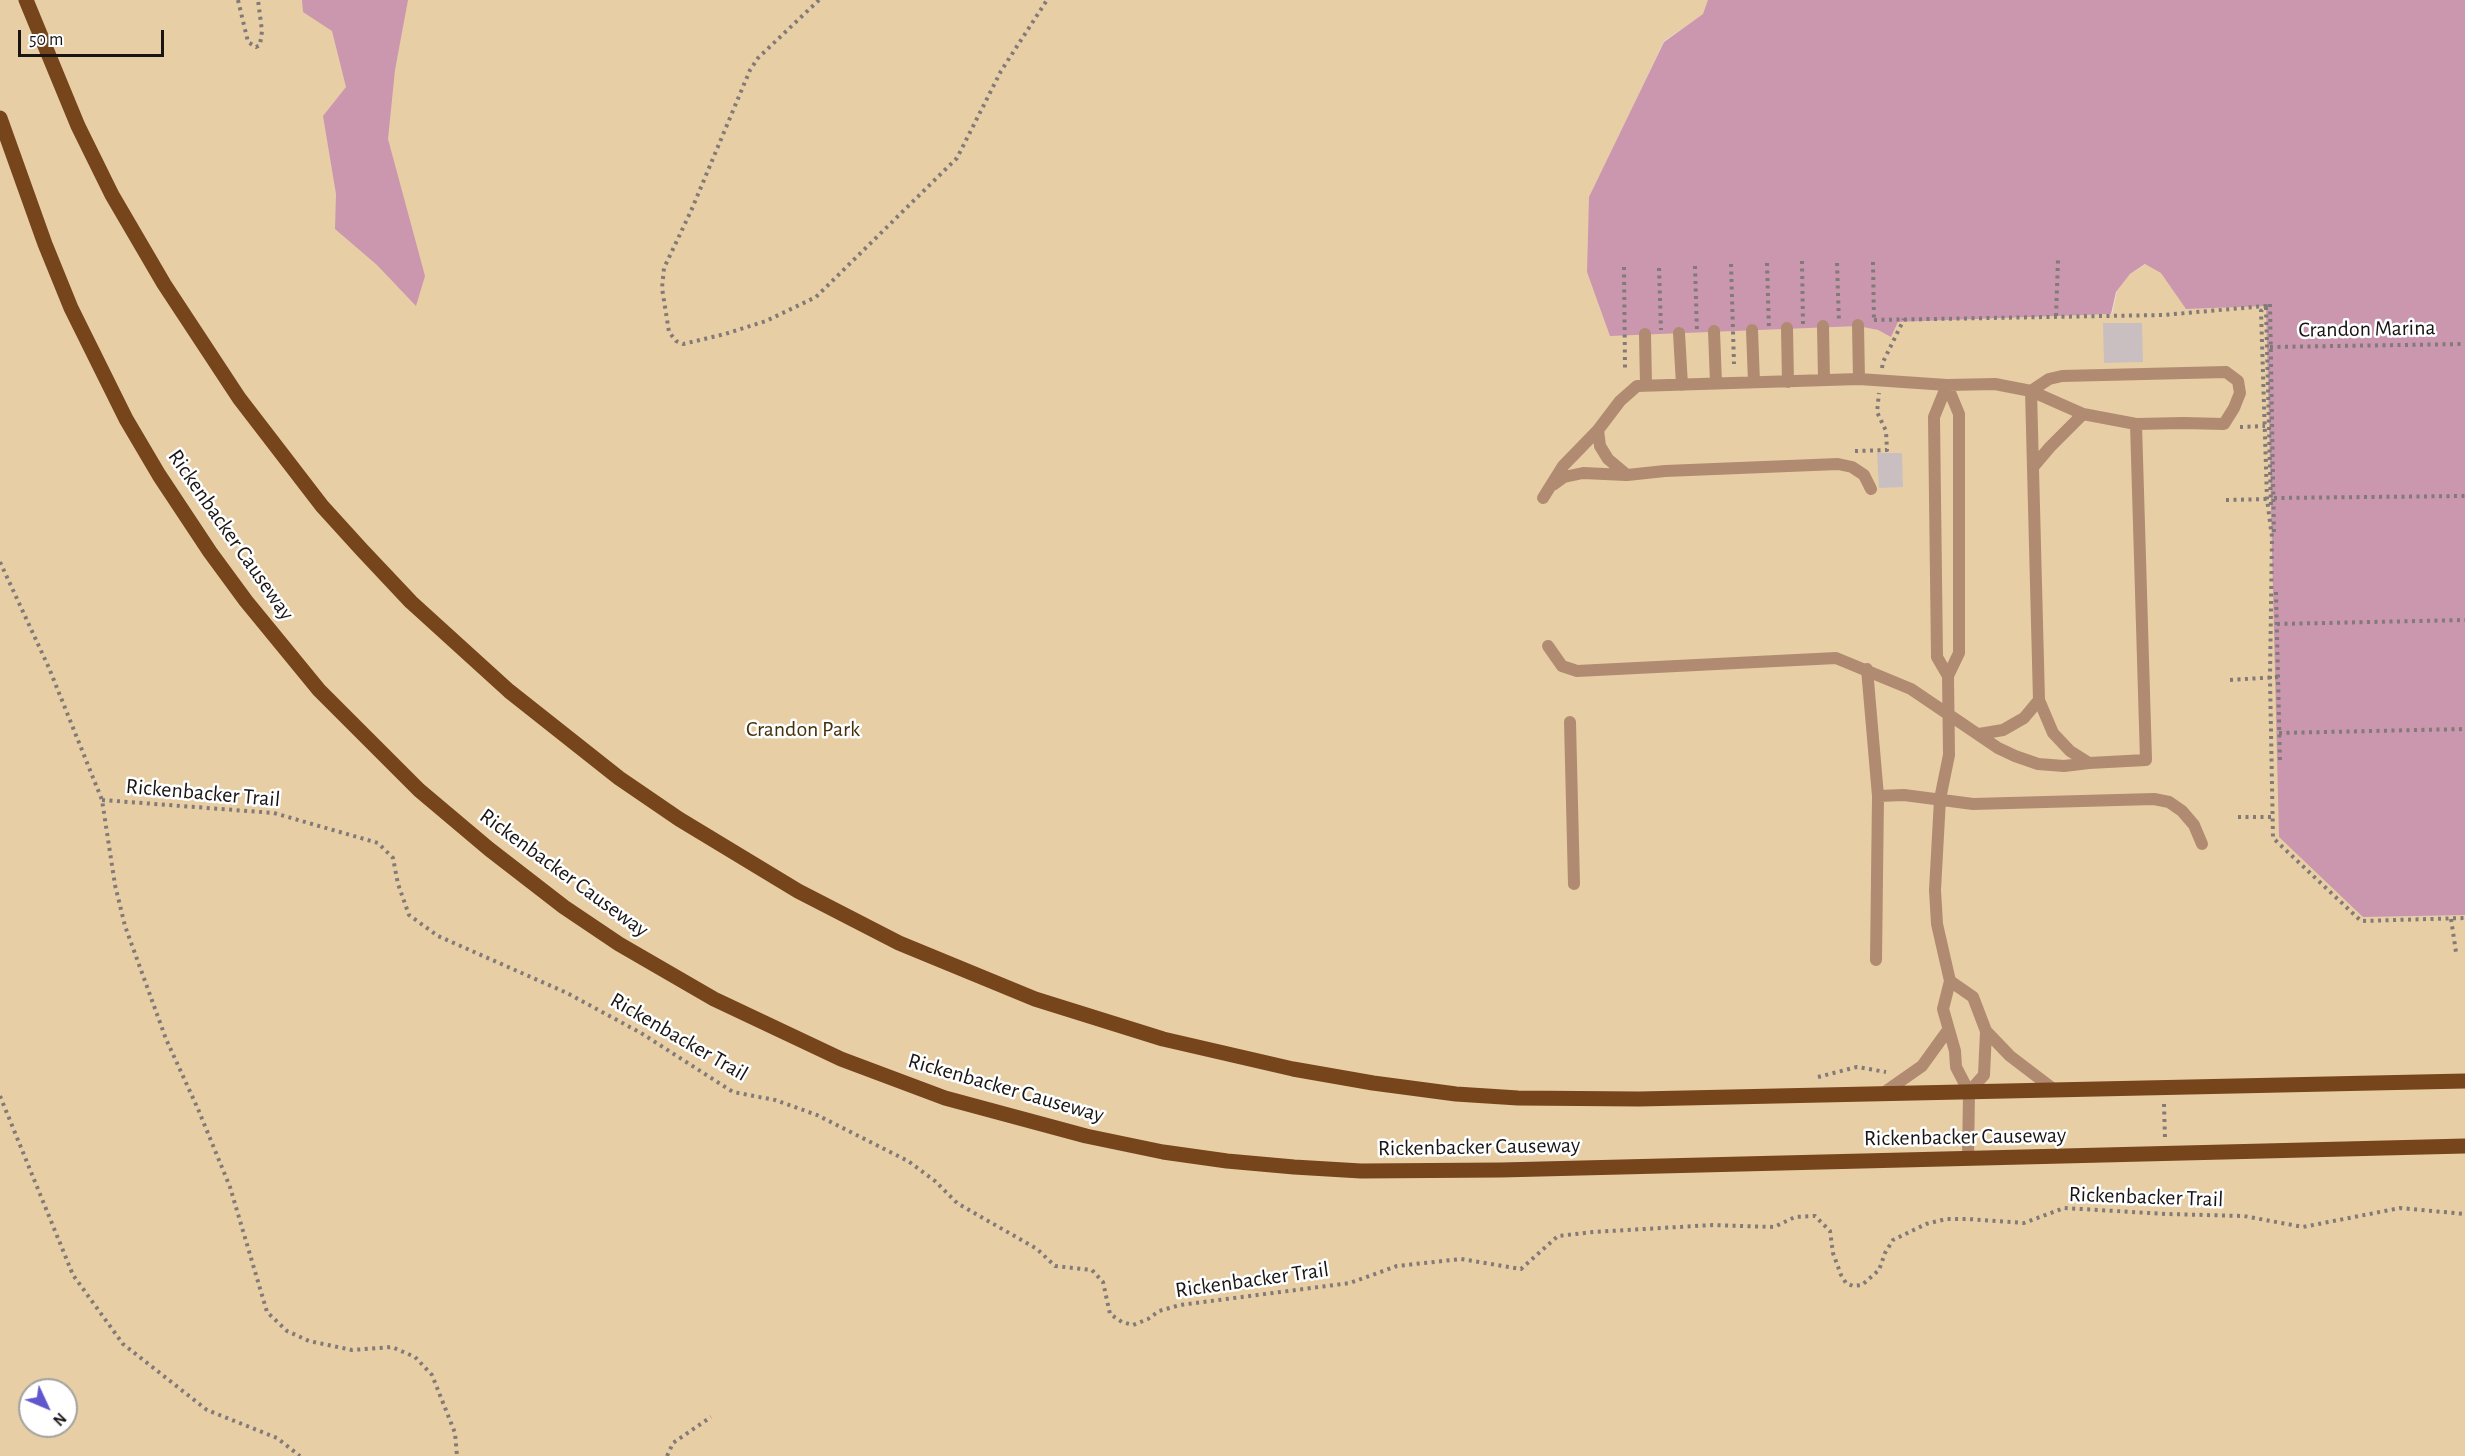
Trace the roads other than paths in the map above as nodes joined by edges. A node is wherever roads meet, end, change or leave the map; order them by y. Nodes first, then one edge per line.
1 (26, 0) edge
2 (0, 118) edge
3 (1858, 325) dead end
4 (1823, 326) dead end
5 (1787, 328) dead end
6 (1752, 330) dead end
7 (1714, 331) dead end
8 (1679, 333) dead end
9 (1645, 334) dead end
10 (1859, 379) junction
11 (1824, 380) junction
12 (1754, 382) junction
13 (1788, 382) junction
14 (1716, 383) junction
15 (1646, 385) junction
16 (1682, 385) junction
17 (1947, 385) junction
18 (2031, 391) junction
19 (2084, 414) junction
20 (2136, 424) junction
21 (1598, 430) junction
22 (2033, 467) junction
23 (1627, 475) junction
24 (1871, 489) dead end
25 (1548, 646) dead end
26 (1867, 669) junction
27 (1948, 676) junction
28 (2039, 700) junction
29 (1947, 715) junction
30 (1570, 722) dead end
31 (1979, 734) junction
32 (2089, 763) junction
33 (1878, 796) junction
34 (1940, 799) junction
35 (2202, 844) dead end
36 (1574, 884) dead end
37 (1876, 960) dead end
38 (1950, 981) junction
39 (1948, 1030) junction
40 (1986, 1031) junction
41 (2465, 1081) edge
42 (2052, 1088) junction
43 (1969, 1092) junction
44 (1882, 1094) junction
45 (2465, 1146) edge
46 (1968, 1159) junction

1 - 44 main road, Rickenbacker Causeway
2 - 46 main road, Rickenbacker Causeway
3 - 10 lane
4 - 11 lane
5 - 13 lane
6 - 12 lane
7 - 14 lane
8 - 16 lane
9 - 15 lane
10 - 11 lane
10 - 17 lane
11 - 13 lane
12 - 13 lane
12 - 14 lane
14 - 16 lane
15 - 16 lane
15 - 21 lane
17 - 18 lane
17 - 27 lane
17 - 27 lane
18 - 19 lane
18 - 20 lane
18 - 22 lane
19 - 20 lane
19 - 22 lane
20 - 32 lane
21 - 23 lane
21 - 23 lane
22 - 28 lane
23 - 24 lane
25 - 26 lane
26 - 29 lane
26 - 33 lane
27 - 29 lane
28 - 31 lane
28 - 32 lane
29 - 31 lane
29 - 34 lane
30 - 36 lane
31 - 32 lane
33 - 34 lane
33 - 37 lane
34 - 35 lane
34 - 38 lane
38 - 39 lane
38 - 40 lane
39 - 43 lane
39 - 44 lane
40 - 42 lane
40 - 43 lane
41 - 42 main road, Rickenbacker Causeway
42 - 43 main road, Rickenbacker Causeway
43 - 44 main road, Rickenbacker Causeway
43 - 46 lane
45 - 46 main road, Rickenbacker Causeway

